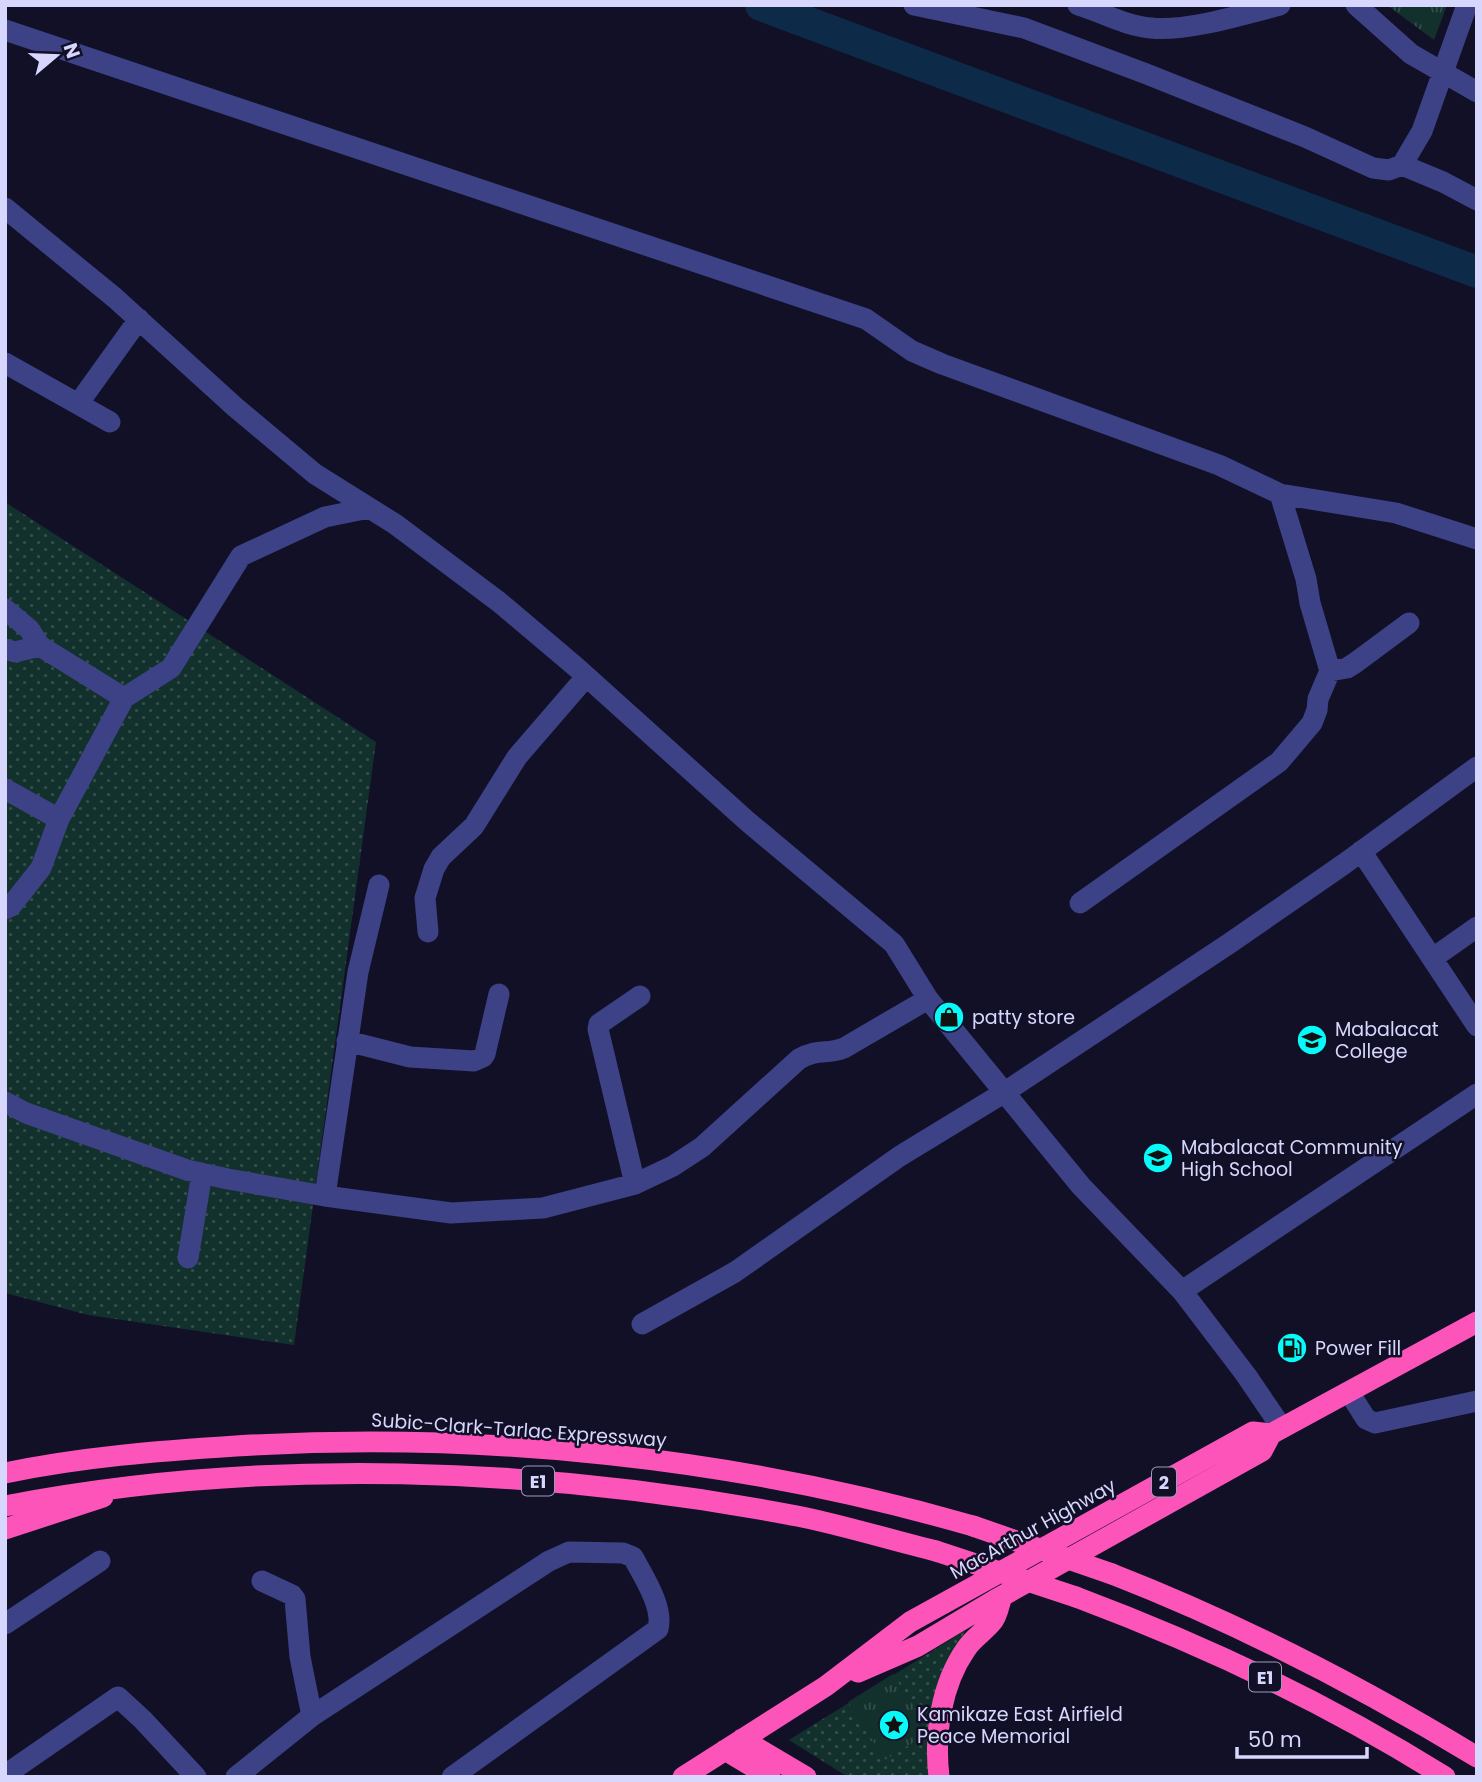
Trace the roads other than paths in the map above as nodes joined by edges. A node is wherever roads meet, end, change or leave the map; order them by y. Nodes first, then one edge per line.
1 (914, 5) edge
2 (1078, 5) edge
3 (1280, 5) edge
4 (1356, 5) edge
5 (1467, 5) edge
6 (5, 30) edge
7 (1444, 73) junction
8 (1477, 92) edge
9 (1402, 165) junction
10 (1477, 201) edge
11 (5, 208) edge
12 (139, 319) junction
13 (5, 363) edge
14 (78, 404) junction
15 (110, 422) dead end
16 (1280, 494) junction
17 (369, 508) junction
18 (1477, 539) edge
19 (5, 609) edge
20 (1409, 623) dead end
21 (40, 646) junction
22 (5, 649) edge
23 (1330, 671) junction
24 (586, 677) junction
25 (124, 698) junction
26 (1477, 768) edge
27 (5, 789) edge
28 (59, 819) junction
29 (1361, 851) junction
30 (380, 885) dead end
31 (1080, 903) dead end
32 (5, 909) edge
33 (1477, 927) edge
34 (428, 932) dead end
35 (1433, 958) junction
36 (499, 994) dead end
37 (640, 996) dead end
38 (928, 999) junction
39 (1477, 1026) edge
40 (347, 1041) junction
41 (1005, 1092) junction
42 (1477, 1094) edge
43 (5, 1102) edge
44 (202, 1173) junction
45 (635, 1184) junction
46 (325, 1196) junction
47 (188, 1258) dead end
48 (1182, 1292) junction
49 (1477, 1322) edge
50 (642, 1324) dead end
51 (1349, 1392) junction
52 (1477, 1401) edge
53 (1276, 1431) junction
54 (5, 1473) edge
55 (133, 1485) junction
56 (5, 1506) edge
57 (5, 1529) edge
58 (100, 1561) dead end
59 (262, 1581) dead end
60 (1002, 1596) junction
61 (5, 1624) edge
62 (826, 1686) junction
63 (312, 1716) junction
64 (734, 1745) junction
65 (1477, 1757) edge
66 (5, 1774) edge
67 (196, 1777) edge
68 (236, 1777) edge
69 (452, 1777) edge
70 (683, 1777) edge
71 (770, 1777) edge
72 (806, 1777) edge
73 (939, 1777) edge
74 (1445, 1777) edge

1 - 9 street
2 - 3 street
4 - 7 street
5 - 7 street
6 - 16 street
7 - 8 street
7 - 9 street
9 - 10 street
11 - 12 street
12 - 14 street
12 - 17 street
13 - 14 street
14 - 15 street
16 - 18 street
16 - 23 street
17 - 24 street
17 - 25 street
19 - 21 street
20 - 23 street
21 - 22 street
21 - 25 street
23 - 31 street
24 - 34 street
24 - 38 street
25 - 28 street
26 - 29 street
27 - 28 street
28 - 32 street
29 - 35 street
29 - 41 street
30 - 40 street
33 - 35 street
35 - 39 street
36 - 40 street
37 - 45 street
38 - 41 street
38 - 45 street
40 - 46 street
41 - 48 street
41 - 50 street
42 - 48 street
43 - 44 street
44 - 46 street
44 - 47 street
45 - 46 street
48 - 53 street
49 - 51 highway, MacArthur Highway / 2
51 - 52 street
51 - 53 highway, MacArthur Highway / 2
53 - 60 highway, MacArthur Highway / 2
53 - 62 highway, MacArthur Highway / 2
54 - 65 highway, Subic-Clark-Tarlac Expressway / E1, bridge
55 - 56 highway, E1
55 - 57 highway
55 - 74 highway, E1, bridge
58 - 61 street
59 - 63 street
60 - 62 highway, MacArthur Highway / 2
60 - 73 highway
62 - 64 highway, MacArthur Highway / 2
63 - 68 street
63 - 69 street
64 - 70 highway, MacArthur Highway / 2
64 - 71 highway
64 - 72 highway
66 - 67 street

